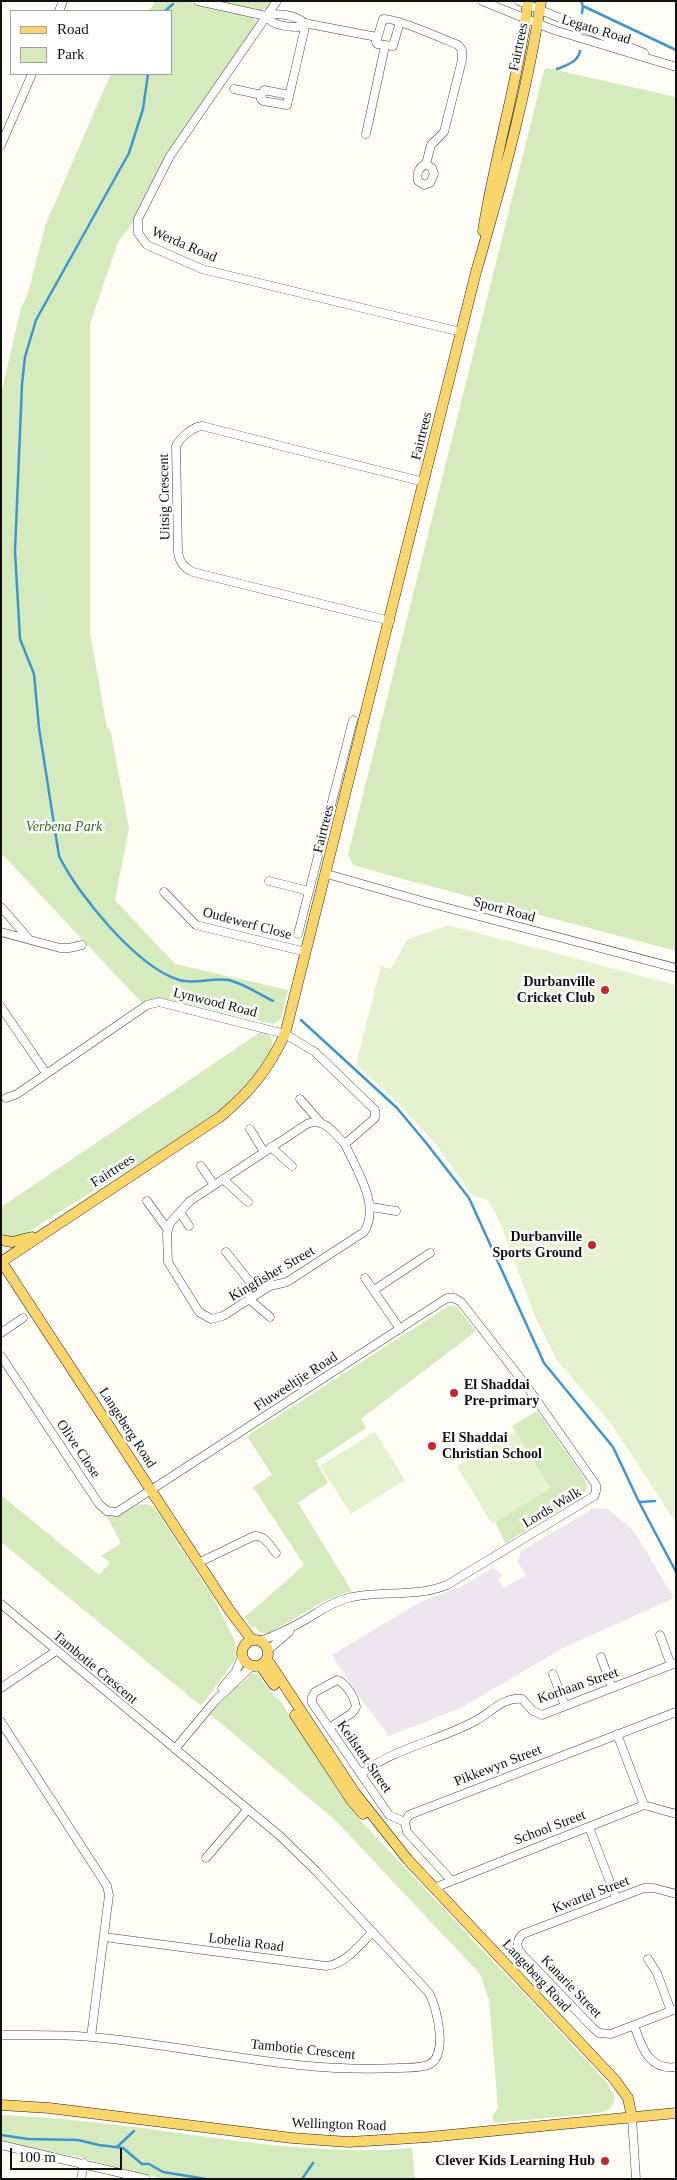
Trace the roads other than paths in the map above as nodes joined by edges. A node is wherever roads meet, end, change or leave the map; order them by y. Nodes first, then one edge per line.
1 (198, 1) edge
2 (277, 1) edge
3 (482, 1) edge
4 (524, 2) edge
5 (541, 6) edge
6 (266, 16) junction
7 (525, 18) junction
8 (400, 22) junction
9 (305, 23) junction
10 (538, 24) junction
11 (377, 37) junction
12 (385, 46) junction
13 (676, 67) edge
14 (32, 75) edge
15 (234, 89) dead end
16 (366, 134) dead end
17 (3, 135) edge
18 (1, 146) edge
19 (426, 164) dead end
20 (476, 272) junction
21 (462, 332) junction
22 (424, 482) junction
23 (390, 621) junction
24 (353, 720) dead end
25 (339, 773) junction
26 (351, 776) junction
27 (327, 874) junction
28 (269, 881) dead end
29 (309, 891) junction
30 (164, 892) dead end
31 (1, 907) edge
32 (1, 932) edge
33 (298, 934) dead end
34 (28, 938) junction
35 (82, 945) dead end
36 (306, 952) junction
37 (676, 968) edge
38 (1, 1007) edge
39 (285, 1034) junction
40 (46, 1073) junction
41 (6, 1098) dead end
42 (300, 1099) dead end
43 (320, 1122) junction
44 (250, 1129) dead end
45 (345, 1144) junction
46 (268, 1150) junction
47 (201, 1166) dead end
48 (292, 1166) dead end
49 (223, 1179) junction
50 (214, 1185) junction
51 (147, 1201) dead end
52 (248, 1202) dead end
53 (371, 1208) junction
54 (396, 1211) dead end
55 (180, 1212) junction
56 (189, 1226) dead end
57 (168, 1230) junction
58 (40, 1235) junction
59 (1, 1240) edge
60 (226, 1252) dead end
61 (430, 1253) dead end
62 (1, 1262) edge
63 (365, 1278) dead end
64 (374, 1290) junction
65 (259, 1293) junction
66 (454, 1298) joint
67 (249, 1299) junction
68 (270, 1317) dead end
69 (23, 1318) dead end
70 (400, 1329) junction
71 (1, 1333) edge
72 (1, 1356) edge
73 (152, 1491) junction
74 (276, 1552) dead end
75 (198, 1563) junction
76 (1, 1604) edge
77 (296, 1625) junction
78 (660, 1635) dead end
79 (252, 1642) junction
80 (56, 1652) junction
81 (242, 1657) junction
82 (601, 1658) dead end
83 (262, 1660) junction
84 (674, 1664) edge
85 (553, 1674) dead end
86 (1, 1688) edge
87 (612, 1688) junction
88 (215, 1700) junction
89 (565, 1706) junction
90 (676, 1712) edge
91 (1, 1722) edge
92 (329, 1728) junction
93 (617, 1734) junction
94 (175, 1749) junction
95 (361, 1774) junction
96 (644, 1805) junction
97 (248, 1809) junction
98 (676, 1814) edge
99 (405, 1822) junction
100 (588, 1826) junction
101 (206, 1858) dead end
102 (451, 1880) junction
103 (434, 1888) junction
104 (676, 1894) edge
105 (616, 1898) junction
106 (373, 1932) junction
107 (104, 1937) junction
108 (519, 1939) joint
109 (648, 1959) dead end
110 (674, 2010) edge
111 (634, 2025) junction
112 (1, 2035) edge
113 (91, 2037) junction
114 (676, 2067) edge
115 (1, 2105) edge
116 (676, 2113) edge
117 (632, 2118) junction
118 (1, 2146) edge
119 (84, 2164) junction
120 (81, 2179) edge
121 (146, 2179) edge
122 (636, 2179) edge

1 - 6 street
2 - 6 street, Werda Road
3 - 7 street, Legato Road
4 - 5 street, Legato Road
4 - 7 main road, Fairtrees
5 - 10 main road, Fairtrees
5 - 13 street, Legato Road
6 - 9 street
6 - 21 street, Werda Road
7 - 10 street, Legato Road
7 - 20 main road, Fairtrees
8 - 11 street
8 - 12 street
8 - 19 street
9 - 11 street
9 - 15 street
10 - 13 street, Legato Road
10 - 20 main road, Fairtrees
11 - 12 street
12 - 16 street
14 - 17 street
17 - 18 street
20 - 21 main road, Fairtrees
21 - 22 main road, Fairtrees
22 - 23 main road, Fairtrees
22 - 23 street, Uitsig Crescent
23 - 26 main road, Fairtrees
24 - 25 street
25 - 26 street
25 - 29 street
26 - 27 main road, Fairtrees
27 - 36 main road, Fairtrees
27 - 37 street, Sport Road
28 - 29 street
29 - 33 street
30 - 36 street, Oudewerf Close
31 - 34 street
32 - 34 street
34 - 35 street
36 - 39 main road, Fairtrees
38 - 40 street
39 - 40 street, Lynwood Road
39 - 45 street, Lynwood Road
39 - 58 main road, Fairtrees
40 - 41 street, Lynwood Road
42 - 43 street
43 - 45 street
43 - 46 street
44 - 46 street
45 - 53 street
46 - 48 street
46 - 49 street
47 - 50 street
49 - 50 street
49 - 52 street
50 - 55 street
51 - 57 street
53 - 54 street
53 - 65 street, Kingfisher Street
55 - 56 street
55 - 57 street
57 - 67 street, Kingfisher Street
58 - 59 main road
58 - 62 main road, Fairtrees
60 - 65 street
61 - 64 street
62 - 73 main road, Langeberg Road
63 - 64 street
64 - 70 street
65 - 67 street, Kingfisher Street
66 - 70 street, Fluweeltjie Road
66 - 77 street, Lords Walk
67 - 68 street
69 - 71 street
70 - 73 street, Fluweeltjie Road
72 - 73 street, Olive Close
73 - 75 main road, Langeberg Road
74 - 75 street
75 - 79 main road, Langeberg Road
76 - 80 street, Tambotie Crescent
77 - 79 street, Lords Walk
77 - 83 street, Lords Walk
78 - 84 street
79 - 81 main road
79 - 83 main road, Langeberg Road
80 - 86 street
80 - 94 street, Tambotie Crescent
81 - 83 main road
81 - 88 street
82 - 87 street
83 - 88 street
83 - 103 main road, Langeberg Road
84 - 87 street, Korhaan Street
85 - 89 street
87 - 89 street, Korhaan Street
88 - 94 street
89 - 95 street, Korhaan Street
90 - 93 street, Pikkewyn Street
91 - 107 street
92 - 92 street, Keilstert Street
92 - 95 street, Keilstert Street
93 - 96 street
93 - 99 street, Pikkewyn Street
94 - 97 street, Tambotie Crescent
95 - 99 street, Keilstert Street
96 - 98 street
96 - 100 street, School Street
97 - 101 street
97 - 106 street, Tambotie Crescent
99 - 102 street
100 - 102 street, School Street
100 - 105 street
102 - 103 street, School Street
103 - 117 main road, Langeberg Road
104 - 105 street, Kwartel Street
105 - 108 street, Kwartel Street
106 - 107 street, Lobelia Road
106 - 113 street, Tambotie Crescent
107 - 113 street
108 - 111 street, Kanarie Street
109 - 110 street
110 - 111 street, Kanarie Street
111 - 114 street
112 - 113 street
115 - 117 main road, Wellington Road
116 - 117 main road, Wellington Road
117 - 122 street
118 - 119 street
119 - 120 street
119 - 121 street

